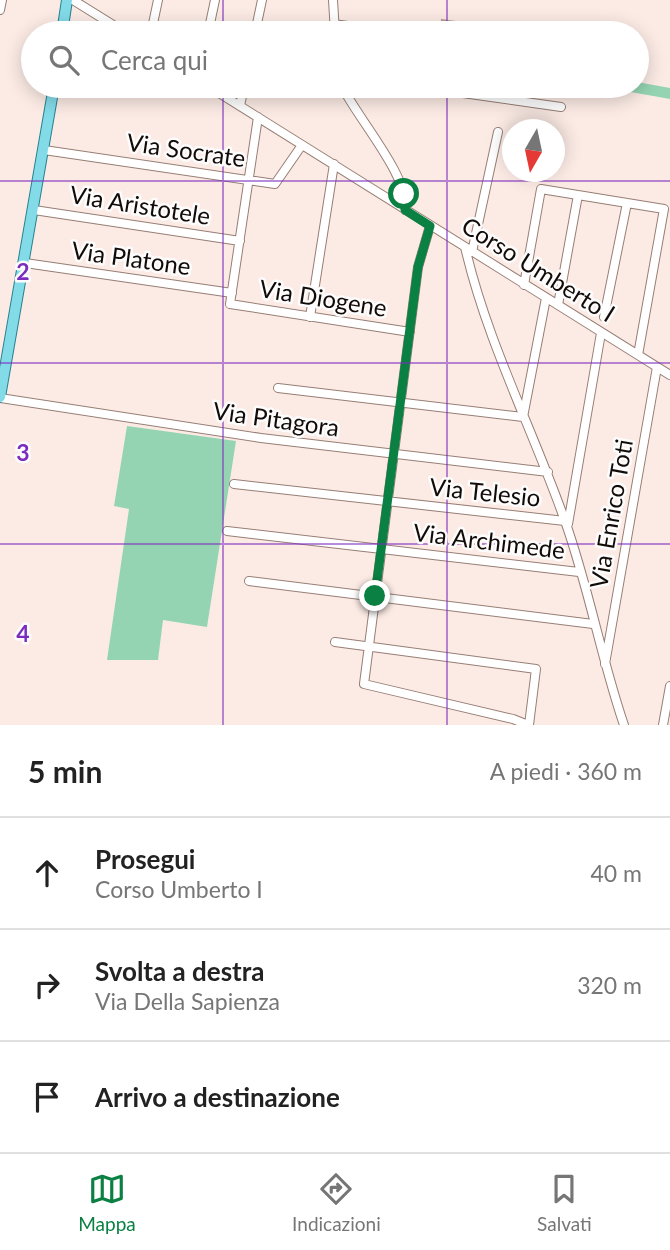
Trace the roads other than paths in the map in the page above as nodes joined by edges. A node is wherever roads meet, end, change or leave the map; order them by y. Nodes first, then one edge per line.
1 (2, 0) edge
2 (67, 0) edge
3 (73, 0) edge
4 (158, 0) edge
5 (215, 0) edge
6 (262, 0) edge
7 (333, 0) edge
8 (0, 10) edge
9 (64, 21) edge
10 (106, 21) edge
11 (154, 21) edge
12 (211, 21) edge
13 (258, 21) edge
14 (334, 21) edge
15 (52, 98) edge
16 (227, 98) edge
17 (242, 98) edge
18 (350, 98) edge
19 (498, 98) edge
20 (240, 106) junction
21 (561, 107) dead end
22 (258, 117) junction
23 (498, 132) dead end
24 (302, 145) junction
25 (44, 150) junction
26 (334, 164) junction
27 (249, 180) junction
28 (578, 195) junction
29 (626, 203) junction
30 (34, 210) junction
31 (405, 210) junction
32 (430, 226) junction
33 (240, 241) junction
34 (469, 250) junction
35 (24, 263) junction
36 (524, 285) junction
37 (232, 293) junction
38 (547, 298) junction
39 (558, 305) junction
40 (310, 317) junction
41 (604, 317) dead end
42 (410, 332) junction
43 (601, 332) junction
44 (638, 355) junction
45 (657, 367) junction
46 (670, 375) edge
47 (278, 388) dead end
48 (0, 397) edge
49 (401, 403) junction
50 (523, 417) junction
51 (394, 455) junction
52 (548, 472) junction
53 (234, 484) dead end
54 (387, 501) junction
55 (566, 524) junction
56 (228, 531) dead end
57 (381, 548) junction
58 (579, 572) junction
59 (249, 581) dead end
60 (375, 596) junction
61 (593, 624) junction
62 (335, 642) dead end
63 (368, 647) junction
64 (604, 668) junction
65 (670, 686) edge
66 (528, 725) edge
67 (624, 725) edge
68 (663, 725) edge

1 - 8 street
2 - 9 main road
3 - 10 street
4 - 11 street
5 - 12 street
6 - 13 street
7 - 14 street
15 - 25 main road
16 - 20 street, Corso Umberto I
17 - 20 street
18 - 31 street
19 - 21 street
20 - 22 street, Corso Umberto I
22 - 24 street, Corso Umberto I
22 - 27 street
23 - 34 street
24 - 26 street, Corso Umberto I
24 - 27 street, Via Socrate
25 - 27 street, Via Socrate
25 - 30 main road
26 - 31 street, Corso Umberto I
26 - 40 street
27 - 33 street
28 - 29 street
28 - 36 street
28 - 39 street
29 - 41 street
29 - 44 street
30 - 33 street, Via Aristotele
30 - 35 main road
31 - 32 street, Corso Umberto I
32 - 34 street, Corso Umberto I
32 - 42 street
33 - 37 street
34 - 36 street, Corso Umberto I
34 - 50 street
35 - 37 street, Via Platone
35 - 48 main road
36 - 38 street, Corso Umberto I
37 - 40 street, Via Diogene
38 - 39 street, Corso Umberto I
38 - 50 street
39 - 43 street, Corso Umberto I
40 - 42 street, Via Diogene
42 - 49 street
43 - 44 street, Corso Umberto I
43 - 55 street
44 - 45 street, Corso Umberto I
45 - 46 street, Corso Umberto I
45 - 64 street, Via Enrico Toti
47 - 49 street
48 - 51 street, Via Pitagora
49 - 50 street
49 - 51 street
50 - 52 street
51 - 52 street, Via Pitagora
51 - 54 street
52 - 55 street
53 - 54 street, Via Telesio
54 - 55 street, Via Telesio
54 - 57 street
55 - 58 street
56 - 57 street, Via Archimede
57 - 58 street, Via Archimede
57 - 60 street
58 - 61 street
59 - 60 street
60 - 61 street
60 - 63 street
61 - 64 street
62 - 63 street
63 - 66 street
63 - 66 street
64 - 67 street
65 - 68 street

